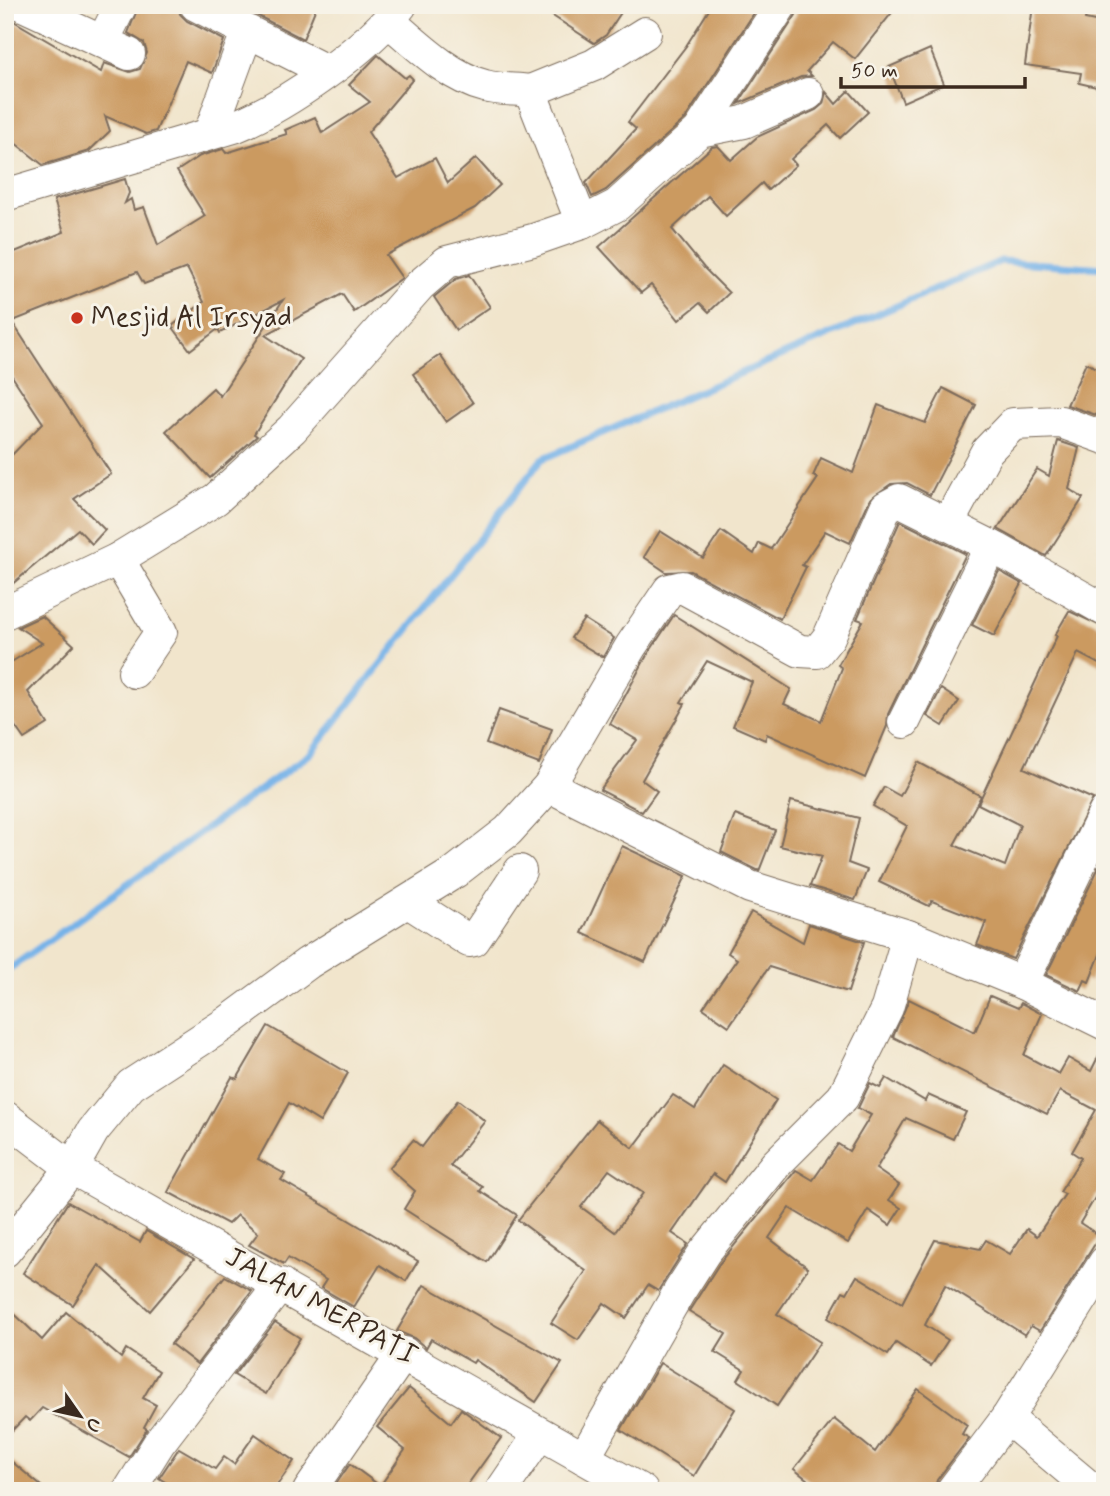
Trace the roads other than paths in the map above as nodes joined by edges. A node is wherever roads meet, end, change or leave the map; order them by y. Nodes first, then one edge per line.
1 (23, 5) edge
2 (121, 5) edge
3 (196, 5) edge
4 (781, 5) edge
5 (395, 13) edge
6 (247, 32) junction
7 (645, 33) dead end
8 (326, 71) junction
9 (530, 90) junction
10 (808, 94) dead end
11 (699, 131) junction
12 (210, 133) junction
13 (5, 195) edge
14 (582, 223) junction
15 (1105, 438) edge
16 (948, 523) junction
17 (991, 546) junction
18 (118, 559) junction
19 (1105, 610) edge
20 (5, 613) edge
21 (135, 672) dead end
22 (904, 722) dead end
23 (549, 786) junction
24 (1105, 811) edge
25 (520, 871) dead end
26 (410, 902) junction
27 (908, 936) junction
28 (1023, 983) junction
29 (1105, 1024) edge
30 (5, 1116) edge
31 (72, 1168) junction
32 (5, 1251) edge
33 (1105, 1262) edge
34 (281, 1284) junction
35 (404, 1353) junction
36 (1007, 1418) junction
37 (539, 1435) junction
38 (584, 1458) junction
39 (140, 1487) edge
40 (309, 1491) edge
41 (501, 1491) edge
42 (642, 1491) edge
43 (952, 1491) edge
44 (1094, 1491) edge

1 - 2 street
3 - 6 street
4 - 11 street
5 - 8 street
5 - 9 street
6 - 8 street
6 - 12 street
7 - 9 street
8 - 12 street
9 - 14 street
10 - 11 street
11 - 14 street
12 - 13 street
14 - 18 street
15 - 16 street
16 - 17 street
16 - 23 street
17 - 19 street
17 - 22 street
18 - 20 street
18 - 21 street
23 - 26 street
23 - 27 street
24 - 28 street
25 - 26 street
26 - 31 street
27 - 28 street
27 - 38 street
28 - 29 street
30 - 31 street, JALAN MERPATI
31 - 32 street
31 - 34 street, JALAN MERPATI
33 - 36 street
34 - 35 street, JALAN MERPATI
34 - 39 street
35 - 37 street, JALAN MERPATI
35 - 40 street
36 - 43 street
36 - 44 street
37 - 38 street, JALAN MERPATI
37 - 41 street
38 - 42 street, JALAN MERPATI

